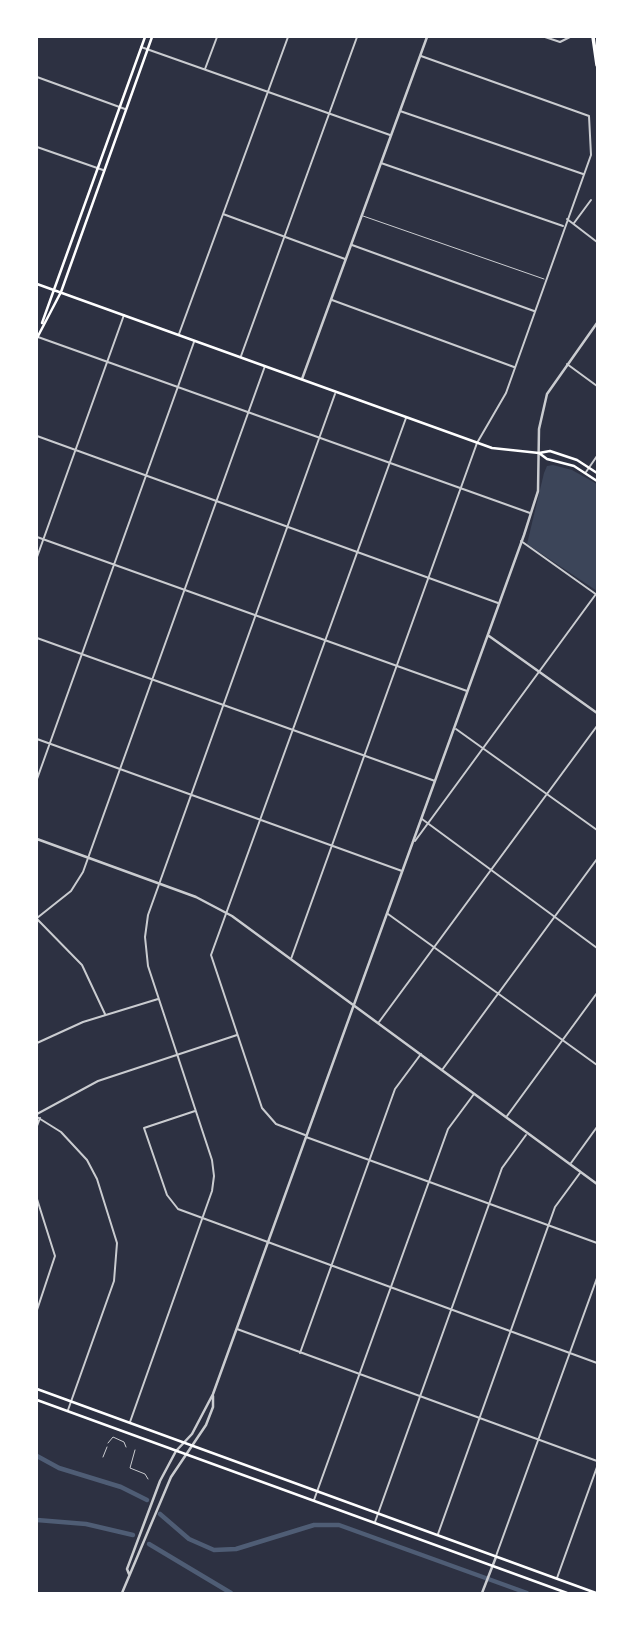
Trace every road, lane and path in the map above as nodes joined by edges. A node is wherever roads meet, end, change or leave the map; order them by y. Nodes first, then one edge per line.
1 (145, 37) edge
2 (152, 37) edge
3 (217, 37) edge
4 (288, 37) edge
5 (358, 37) edge
6 (427, 37) edge
7 (545, 37) edge
8 (593, 37) edge
9 (569, 38) edge
10 (141, 47) junction
11 (148, 50) junction
12 (420, 55) junction
13 (597, 65) edge
14 (204, 70) junction
15 (37, 77) edge
16 (268, 92) junction
17 (119, 107) junction
18 (126, 109) junction
19 (400, 111) junction
20 (329, 114) junction
21 (391, 135) junction
22 (37, 147) edge
23 (381, 163) junction
24 (97, 168) junction
25 (104, 170) junction
26 (584, 175) junction
27 (591, 200) dead end
28 (223, 214) junction
29 (362, 216) junction
30 (567, 219) junction
31 (573, 224) junction
32 (564, 227) junction
33 (285, 237) junction
34 (597, 242) edge
35 (352, 245) junction
36 (346, 259) junction
37 (546, 280) junction
38 (37, 284) edge
39 (52, 290) junction
40 (61, 292) junction
41 (332, 300) junction
42 (535, 311) junction
43 (124, 315) junction
44 (597, 323) edge
45 (42, 326) junction
46 (593, 329) junction
47 (597, 332) edge
48 (179, 335) junction
49 (37, 337) edge
50 (194, 341) junction
51 (240, 357) junction
52 (107, 361) junction
53 (566, 364) junction
54 (265, 366) junction
55 (515, 367) junction
56 (302, 379) junction
57 (178, 386) junction
58 (597, 386) edge
59 (335, 392) junction
60 (249, 411) junction
61 (406, 417) junction
62 (37, 436) edge
63 (319, 437) junction
64 (477, 443) junction
65 (75, 450) junction
66 (539, 453) junction
67 (597, 456) edge
68 (390, 462) junction
69 (589, 467) junction
70 (586, 473) junction
71 (597, 473) edge
72 (146, 475) junction
73 (597, 481) edge
74 (461, 488) junction
75 (216, 501) junction
76 (531, 514) junction
77 (287, 526) junction
78 (37, 537) edge
79 (43, 539) junction
80 (522, 541) junction
81 (358, 552) junction
82 (37, 557) edge
83 (114, 565) junction
84 (429, 577) junction
85 (184, 590) junction
86 (597, 594) edge
87 (499, 604) junction
88 (255, 615) junction
89 (488, 635) junction
90 (37, 638) edge
91 (326, 641) junction
92 (82, 654) junction
93 (397, 666) junction
94 (540, 670) junction
95 (152, 679) junction
96 (468, 692) junction
97 (223, 705) junction
98 (597, 713) edge
99 (597, 726) edge
100 (455, 728) junction
101 (294, 730) junction
102 (37, 738) edge
103 (50, 743) junction
104 (484, 747) junction
105 (364, 756) junction
106 (120, 769) junction
107 (37, 779) edge
108 (436, 781) junction
109 (191, 794) junction
110 (547, 794) junction
111 (262, 820) junction
112 (422, 820) junction
113 (427, 823) junction
114 (597, 831) edge
115 (37, 839) edge
116 (414, 841) junction
117 (332, 845) junction
118 (88, 857) junction
119 (597, 859) edge
120 (491, 870) junction
121 (403, 871) junction
122 (159, 883) junction
123 (226, 913) junction
124 (388, 914) junction
125 (555, 917) junction
126 (37, 918) edge
127 (434, 947) junction
128 (597, 948) edge
129 (291, 959) junction
130 (499, 993) junction
131 (597, 993) edge
132 (159, 999) junction
133 (354, 1005) junction
134 (106, 1015) junction
135 (379, 1023) junction
136 (237, 1035) junction
137 (563, 1039) junction
138 (37, 1042) edge
139 (178, 1054) junction
140 (421, 1054) junction
141 (597, 1065) edge
142 (442, 1070) junction
143 (474, 1094) junction
144 (195, 1111) junction
145 (38, 1116) edge
146 (506, 1117) junction
147 (37, 1126) edge
148 (597, 1127) edge
149 (528, 1133) junction
150 (305, 1136) junction
151 (369, 1160) junction
152 (570, 1164) junction
153 (581, 1172) junction
154 (429, 1182) junction
155 (597, 1184) edge
156 (37, 1199) edge
157 (489, 1204) junction
158 (202, 1219) junction
159 (549, 1225) junction
160 (268, 1242) junction
161 (597, 1243) edge
162 (331, 1266) junction
163 (597, 1279) edge
164 (391, 1288) junction
165 (37, 1310) edge
166 (451, 1310) junction
167 (237, 1329) junction
168 (511, 1331) junction
169 (570, 1353) junction
170 (300, 1354) junction
171 (597, 1363) edge
172 (360, 1375) junction
173 (37, 1390) edge
174 (214, 1394) junction
175 (419, 1397) junction
176 (37, 1400) edge
177 (71, 1402) junction
178 (67, 1411) junction
179 (479, 1418) junction
180 (130, 1423) junction
181 (539, 1440) junction
182 (108, 1443) dead end
183 (184, 1443) junction
184 (192, 1446) junction
185 (107, 1447) dead end
186 (126, 1447) dead end
187 (135, 1450) dead end
188 (176, 1451) junction
189 (184, 1454) junction
190 (103, 1457) dead end
191 (597, 1461) edge
192 (597, 1466) edge
193 (148, 1479) dead end
194 (317, 1491) junction
195 (314, 1501) junction
196 (378, 1513) junction
197 (374, 1523) junction
198 (437, 1535) junction
199 (496, 1557) junction
200 (492, 1566) junction
201 (129, 1574) junction
202 (557, 1579) junction
203 (122, 1593) edge
204 (482, 1593) edge
205 (566, 1593) edge
206 (596, 1593) edge

1 - 10 main road
2 - 11 main road
3 - 14 street
4 - 16 street
5 - 20 street
6 - 12 street
7 - 9 street
8 - 13 highway
10 - 11 street
10 - 17 main road
11 - 14 street
11 - 18 main road
12 - 19 street
12 - 26 street
14 - 16 street
15 - 17 street
16 - 20 street
16 - 28 street
17 - 18 street
17 - 24 main road
18 - 25 main road
19 - 21 street
19 - 26 street
20 - 21 street
20 - 33 street
21 - 23 street
22 - 24 street
23 - 29 street
23 - 32 street
24 - 25 street
24 - 39 main road
25 - 40 main road
26 - 30 street
27 - 31 street
28 - 33 street
28 - 48 street
29 - 35 street
29 - 37 lane
30 - 31 street
30 - 32 street
31 - 34 street
32 - 37 street
33 - 36 street
33 - 51 street
35 - 36 street
35 - 42 street
36 - 41 street
37 - 42 street
38 - 39 main road
39 - 40 main road
39 - 45 main road
40 - 43 main road
40 - 45 main road
41 - 55 street
41 - 56 street
42 - 55 street
43 - 48 main road
43 - 52 street
44 - 46 street
45 - 49 main road
46 - 47 street
46 - 53 street
48 - 50 main road
49 - 52 street
50 - 51 main road
50 - 57 street
51 - 54 main road
52 - 57 street
52 - 65 street
53 - 58 street
53 - 66 street
54 - 56 main road
54 - 60 street
55 - 64 street
56 - 59 main road
57 - 60 street
57 - 72 street
59 - 61 main road
59 - 63 street
60 - 63 street
60 - 75 street
61 - 64 main road
61 - 68 street
62 - 65 street
63 - 68 street
63 - 77 street
64 - 66 main road
64 - 74 street
65 - 72 street
65 - 79 street
66 - 69 main road
66 - 70 main road
66 - 76 street
67 - 69 street
68 - 74 street
68 - 81 street
69 - 70 street
69 - 71 main road
70 - 73 main road
72 - 75 street
72 - 83 street
74 - 76 street
74 - 84 street
75 - 77 street
75 - 85 street
76 - 80 street
77 - 81 street
77 - 88 street
78 - 79 street
79 - 82 street
79 - 83 street
80 - 86 street
80 - 87 street
81 - 84 street
81 - 91 street
83 - 85 street
83 - 92 street
84 - 87 street
84 - 93 street
85 - 88 street
85 - 95 street
86 - 94 street
87 - 89 street
88 - 91 street
88 - 97 street
89 - 94 street
89 - 96 street
90 - 92 street
91 - 93 street
91 - 101 street
92 - 95 street
92 - 103 street
93 - 96 street
93 - 105 street
94 - 98 street
94 - 104 street
95 - 97 street
95 - 106 street
96 - 100 street
97 - 101 street
97 - 109 street
99 - 110 street
100 - 104 street
100 - 108 street
101 - 105 street
101 - 111 street
102 - 103 street
103 - 106 street
103 - 107 street
104 - 110 street
104 - 113 street
105 - 108 street
105 - 117 street
106 - 109 street
106 - 118 street
108 - 112 street
109 - 111 street
109 - 122 street
110 - 114 street
110 - 120 street
111 - 117 street
111 - 123 street
112 - 113 street
112 - 116 street
113 - 116 street
113 - 120 street
115 - 118 street
116 - 121 street
117 - 121 street
117 - 129 street
118 - 122 street
118 - 126 street
119 - 125 street
120 - 125 street
120 - 127 street
121 - 124 street
122 - 123 street
122 - 132 street
123 - 129 street
123 - 136 street
124 - 127 street
124 - 133 street
125 - 128 street
125 - 130 street
126 - 134 street
127 - 130 street
127 - 135 street
129 - 133 street
130 - 137 street
130 - 142 street
131 - 137 street
132 - 134 street
132 - 139 street
133 - 135 street
133 - 150 street
134 - 138 street
135 - 140 street
136 - 139 street
136 - 150 street
137 - 141 street
137 - 146 street
139 - 144 street
139 - 145 street
140 - 142 street
140 - 151 street
142 - 143 street
143 - 146 street
143 - 154 street
144 - 158 street
144 - 158 street
145 - 147 street
145 - 177 street
146 - 149 street
148 - 152 street
149 - 152 street
149 - 157 street
150 - 151 street
150 - 160 street
151 - 154 street
151 - 162 street
152 - 153 street
153 - 155 street
153 - 159 street
154 - 157 street
154 - 164 street
156 - 165 street
157 - 159 street
157 - 166 street
158 - 160 street
158 - 180 street
159 - 161 street
159 - 168 street
160 - 162 street
160 - 167 street
162 - 164 street
162 - 170 street
163 - 169 street
164 - 166 street
164 - 172 street
166 - 168 street
166 - 175 street
167 - 170 street
167 - 174 street
168 - 169 street
168 - 179 street
169 - 171 street
169 - 181 street
170 - 172 street
172 - 175 street
172 - 194 street
173 - 177 main road
174 - 183 street
174 - 184 street
175 - 179 street
175 - 196 street
176 - 178 main road
177 - 178 street
177 - 180 main road
178 - 188 main road
179 - 181 street
179 - 198 street
180 - 183 main road
181 - 191 street
181 - 199 street
182 - 186 lane
183 - 184 main road
183 - 188 street
184 - 189 street
184 - 194 main road
185 - 190 lane
187 - 193 lane
188 - 189 main road
188 - 201 street
189 - 195 main road
189 - 201 street
192 - 202 street
194 - 195 street
194 - 196 main road
195 - 197 main road
196 - 197 street
196 - 198 main road
197 - 200 main road
198 - 199 main road
199 - 200 street
199 - 202 main road
200 - 204 street
200 - 205 main road
201 - 203 street
202 - 206 main road

